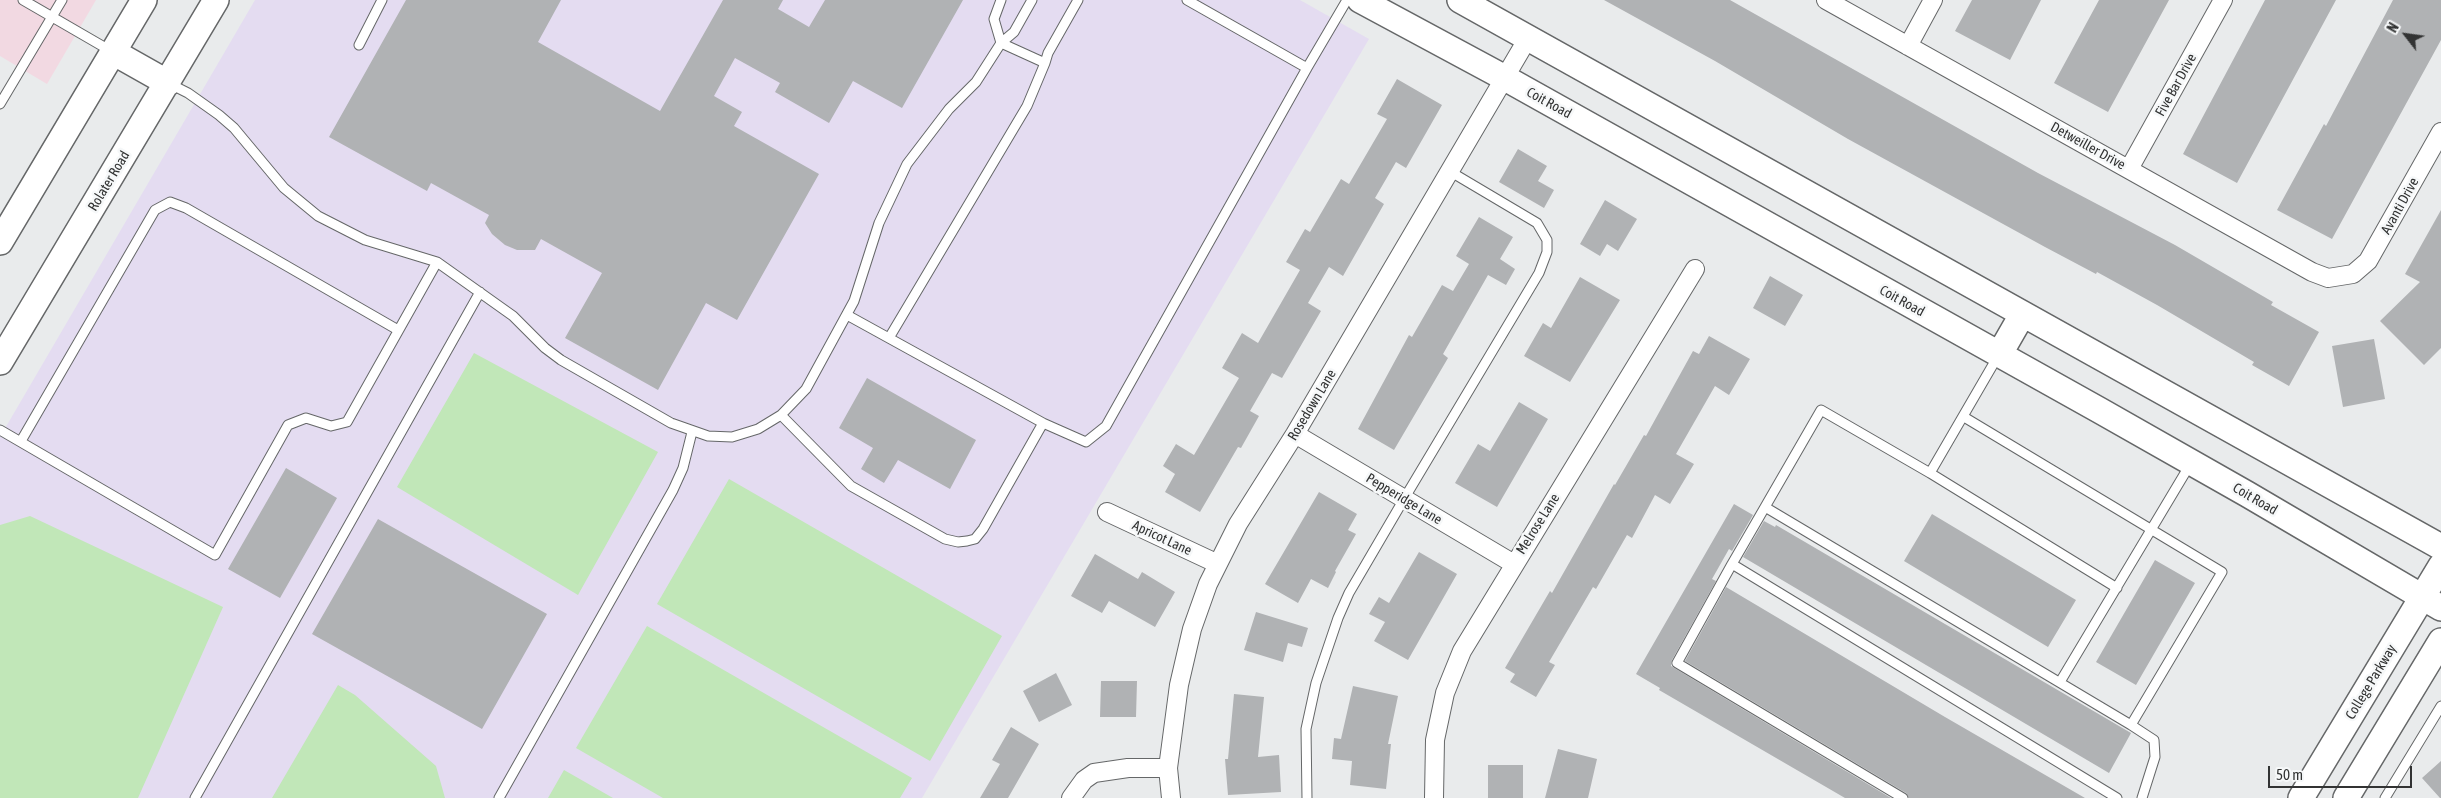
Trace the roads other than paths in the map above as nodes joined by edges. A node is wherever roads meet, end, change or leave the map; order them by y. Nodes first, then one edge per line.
1 (23, 0) edge
2 (62, 0) edge
3 (144, 0) edge
4 (216, 0) edge
5 (382, 0) edge
6 (1001, 0) edge
7 (1032, 0) edge
8 (1078, 0) edge
9 (1188, 0) edge
10 (1347, 0) edge
11 (1360, 0) edge
12 (1460, 0) edge
13 (1826, 0) edge
14 (1933, 0) edge
15 (2223, 0) edge
16 (52, 17) junction
17 (1528, 38) junction
18 (1000, 43) junction
19 (359, 45) dead end
20 (1908, 46) junction
21 (112, 52) junction
22 (1045, 64) junction
23 (1307, 68) junction
24 (1505, 78) junction
25 (168, 83) junction
26 (0, 104) edge
27 (2441, 132) edge
28 (2129, 170) junction
29 (1451, 172) junction
30 (0, 242) edge
31 (437, 262) junction
32 (1695, 269) dead end
33 (2353, 274) joint
34 (480, 292) junction
35 (847, 315) junction
36 (2022, 315) junction
37 (398, 330) junction
38 (889, 338) junction
39 (1999, 355) junction
40 (0, 362) edge
41 (781, 415) junction
42 (1964, 417) junction
43 (1043, 424) junction
44 (0, 430) edge
45 (692, 432) junction
46 (1295, 434) junction
47 (21, 442) junction
48 (2191, 462) junction
49 (1930, 473) junction
50 (1404, 499) junction
51 (1765, 507) junction
52 (1106, 512) dead end
53 (2152, 530) junction
54 (2441, 547) edge
55 (1218, 564) junction
56 (1514, 564) junction
57 (1732, 564) junction
58 (2441, 566) edge
59 (2117, 588) junction
60 (2432, 603) edge
61 (2441, 641) edge
62 (2060, 682) junction
63 (2441, 706) edge
64 (2131, 724) junction
65 (1168, 768) junction
66 (195, 798) edge
67 (499, 798) edge
68 (1071, 798) edge
69 (1171, 798) edge
70 (1307, 798) edge
71 (1434, 798) edge
72 (1903, 798) edge
73 (2117, 798) edge
74 (2142, 798) edge
75 (2301, 798) edge
76 (2346, 798) edge
77 (2386, 798) edge

1 - 16 lane
2 - 16 lane
3 - 21 main road
4 - 25 main road, Rolater Road
5 - 19 lane
6 - 18 lane
7 - 18 lane
8 - 22 lane
9 - 23 lane
10 - 23 lane
11 - 24 main road, Coit Road
12 - 17 main road
13 - 20 street, Detweiller Drive
14 - 20 street
15 - 28 street, Five Bar Drive
16 - 21 lane
16 - 26 lane
17 - 24 street, Rosedown Lane
17 - 36 main road
18 - 22 lane
18 - 35 lane
20 - 28 street, Detweiller Drive
21 - 25 main road
21 - 30 main road
22 - 38 lane
23 - 43 lane
24 - 29 street, Rosedown Lane
24 - 39 main road, Coit Road
25 - 31 lane
25 - 40 main road, Rolater Road
27 - 33 street, Avanti Drive
28 - 33 street, Detweiller Drive
29 - 46 street, Rosedown Lane
29 - 50 lane
31 - 34 lane
31 - 37 lane
32 - 56 street, Melrose Lane
34 - 45 lane
34 - 66 lane
35 - 38 lane
35 - 41 lane
36 - 39 main road
36 - 54 main road
37 - 47 lane
37 - 47 lane
38 - 43 lane
39 - 42 lane
39 - 48 main road, Coit Road
41 - 43 lane
41 - 45 lane
42 - 49 lane
42 - 53 lane
44 - 47 lane
45 - 67 lane
46 - 50 street, Pepperidge Lane
46 - 55 street, Rosedown Lane
48 - 53 lane
48 - 60 main road, Coit Road
49 - 51 lane
49 - 59 lane
50 - 56 street, Pepperidge Lane
50 - 70 lane
51 - 57 lane
51 - 62 lane
52 - 55 street, Apricot Lane
53 - 59 lane
53 - 64 lane
55 - 65 street, Rosedown Lane
56 - 71 street, Melrose Lane
57 - 72 lane
57 - 73 lane
58 - 60 main road, College Parkway
59 - 62 lane
60 - 75 main road, College Parkway
61 - 76 main road
62 - 64 lane
63 - 77 lane
64 - 74 lane
65 - 68 street
65 - 69 street, Rosedown Lane

